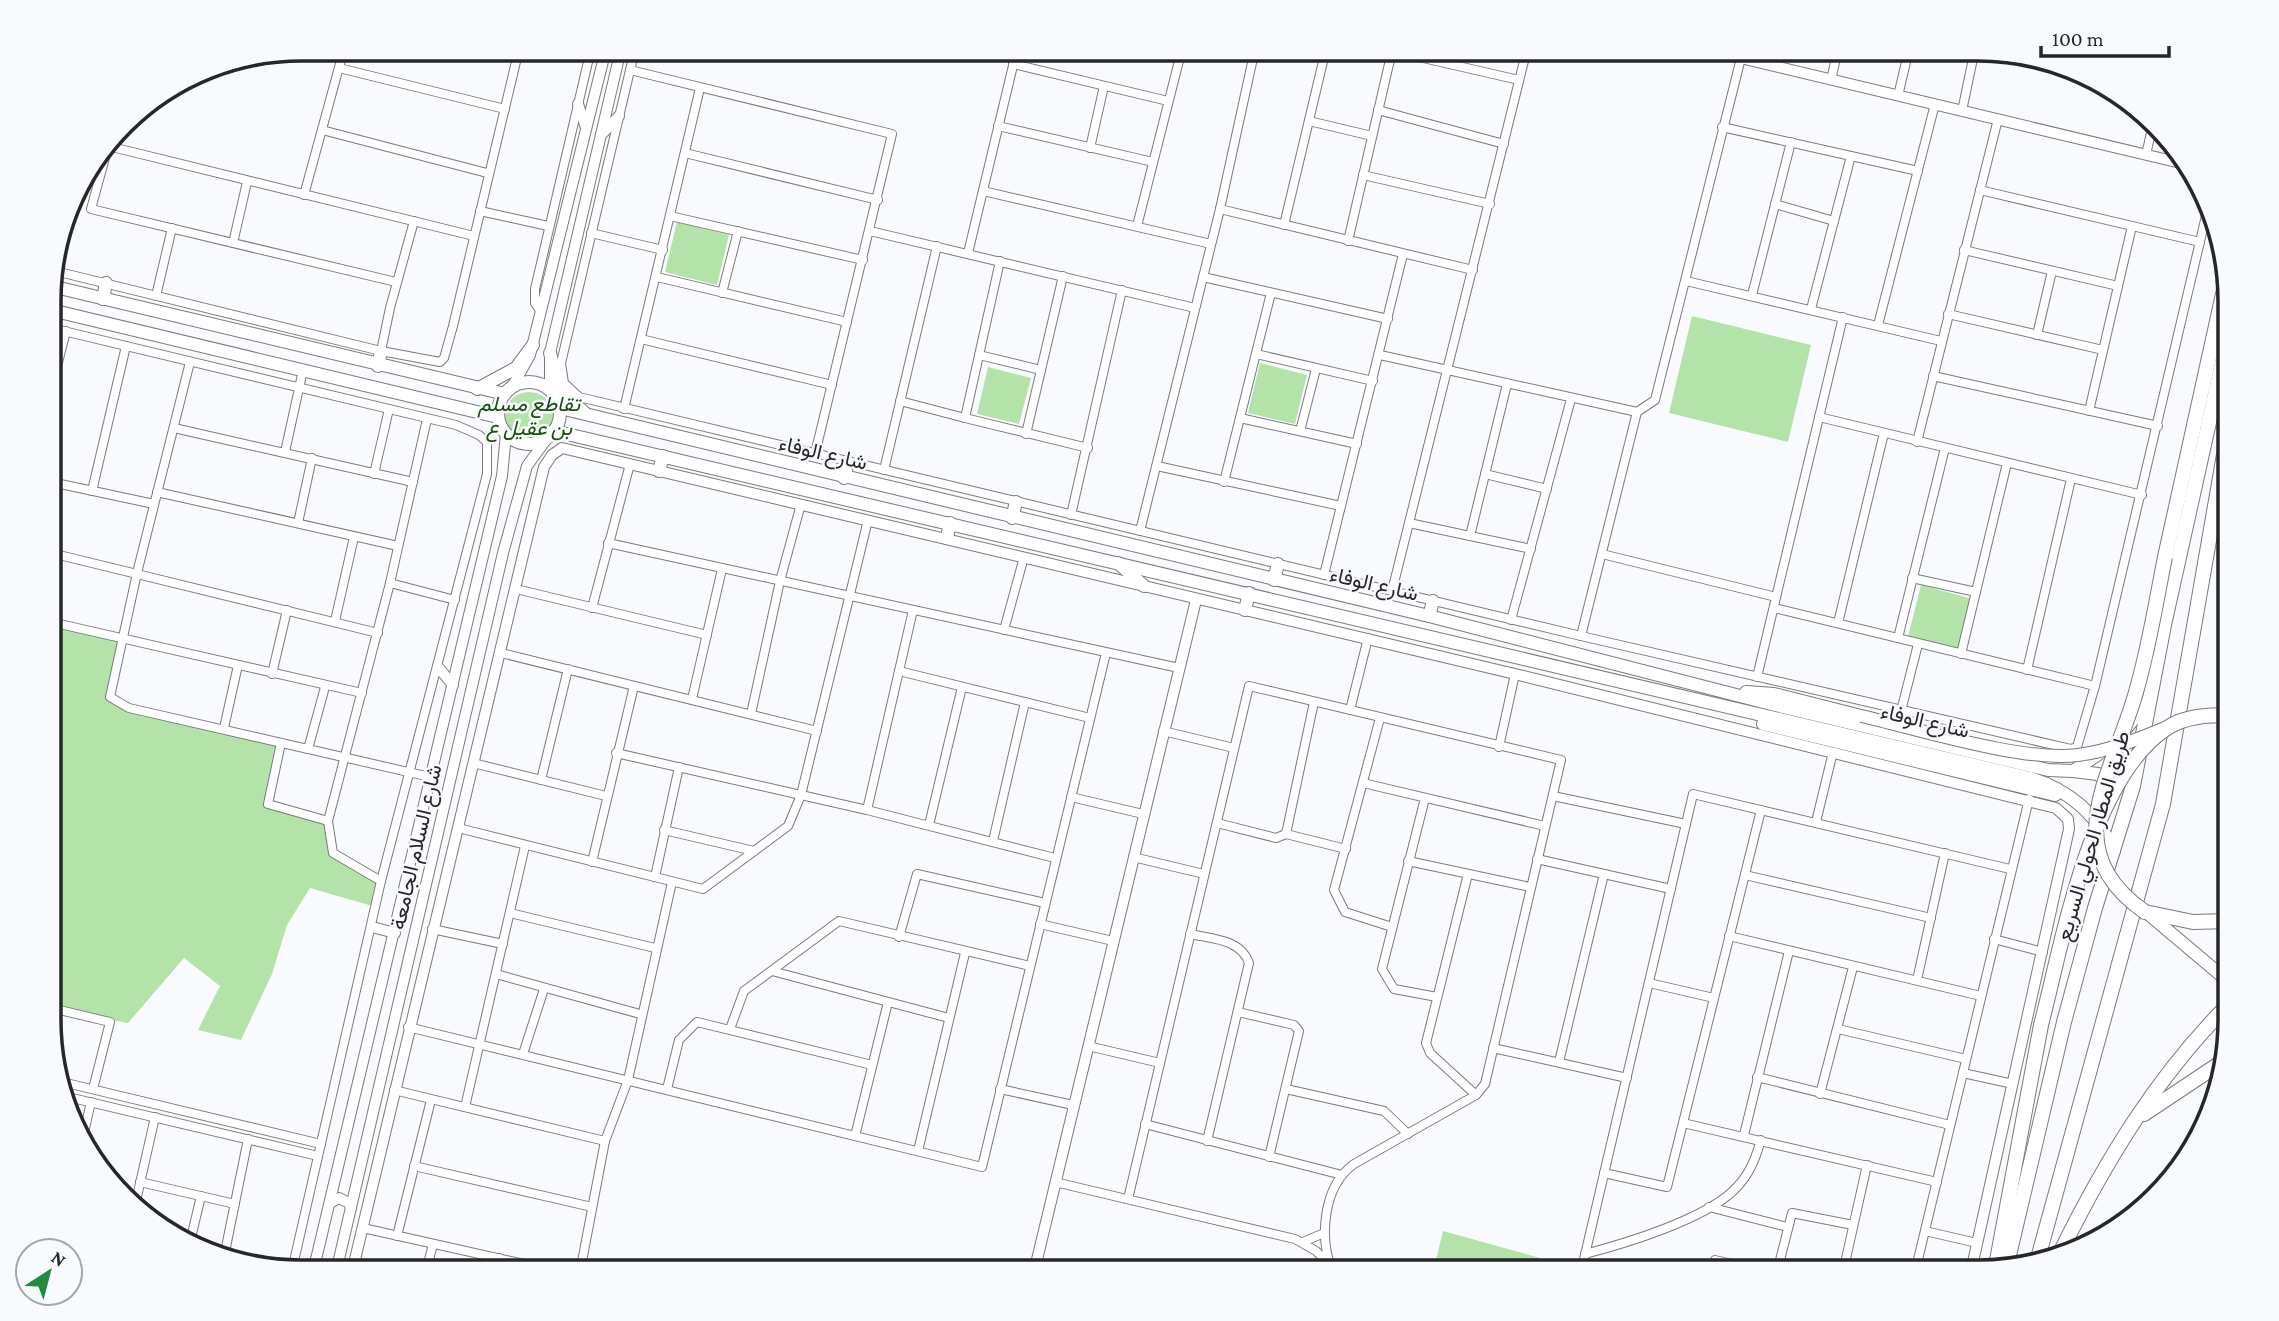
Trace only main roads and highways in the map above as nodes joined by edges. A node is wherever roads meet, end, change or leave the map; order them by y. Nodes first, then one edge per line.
1 (106, 283) road end
2 (62, 289) edge
3 (103, 299) junction
4 (61, 312) edge
5 (2217, 321) edge
6 (533, 345) road end
7 (381, 351) road end
8 (550, 353) road end
9 (331, 354) junction
10 (286, 366) junction
11 (378, 366) junction
12 (476, 389) junction
13 (508, 390) junction
14 (2217, 390) edge
15 (560, 408) junction
16 (498, 417) junction
17 (591, 417) junction
18 (551, 434) junction
19 (663, 456) junction
20 (765, 459) junction
21 (848, 462) road end
22 (715, 468) junction
23 (659, 471) road end
24 (844, 478) junction
25 (1016, 502) road end
26 (2217, 503) edge
27 (1012, 518) junction
28 (950, 523) junction
29 (947, 538) road end
30 (1118, 562) junction
31 (1278, 564) road end
32 (1274, 580) junction
33 (1144, 586) road end
34 (1249, 593) junction
35 (1433, 601) road end
36 (1245, 610) road end
37 (1429, 616) junction
38 (1628, 684) junction
39 (1737, 694) junction
40 (2152, 696) junction
41 (2217, 715) edge
42 (2168, 727) junction
43 (2073, 771) junction
44 (2070, 795) junction
45 (2095, 833) junction
46 (2114, 851) junction
47 (2146, 912) junction
48 (2217, 921) edge
49 (2217, 971) edge
50 (2217, 1018) edge
51 (2213, 1068) edge
52 (2130, 1128) junction
53 (2065, 1243) edge
54 (2040, 1251) edge
55 (2009, 1257) edge
56 (1997, 1259) edge

1 - 3 main road
2 - 3 main road
3 - 9 main road
4 - 10 main road
5 - 45 highway, bridge
6 - 12 main road
7 - 11 main road
8 - 17 main road
9 - 10 main road
9 - 11 main road
10 - 16 main road
11 - 12 main road
12 - 13 main road
13 - 15 main road
13 - 16 main road
14 - 40 highway, طريق المطار الحولي السريع
15 - 17 main road, شارع الوفاء
15 - 18 main road
16 - 18 main road
17 - 20 main road, شارع الوفاء
18 - 19 main road, شارع الوفاء
19 - 22 main road, شارع الوفاء
19 - 23 main road
20 - 22 main road
20 - 24 main road, شارع الوفاء
21 - 24 main road
22 - 28 main road, شارع الوفاء
24 - 27 main road, شارع الوفاء
25 - 27 main road
26 - 54 highway
27 - 32 main road, شارع الوفاء
28 - 29 main road
28 - 30 main road, شارع الوفاء
30 - 33 main road
30 - 34 main road, شارع الوفاء
31 - 32 main road
32 - 37 main road, شارع الوفاء
34 - 36 main road
34 - 38 main road, شارع الوفاء
35 - 37 main road
37 - 39 main road, شارع الوفاء
38 - 44 main road, شارع الوفاء
38 - 45 main road
39 - 42 main road, bridge
39 - 43 main road, شارع الوفاء
40 - 43 main road
40 - 46 highway, طريق المطار الحولي السريع
41 - 42 highway, bridge
42 - 56 highway, bridge
43 - 44 main road, شارع الوفاء
44 - 46 main road, شارع الوفاء
45 - 47 highway, bridge
46 - 55 highway, طريق المطار الحولي السريع
47 - 48 highway
47 - 49 main road
50 - 52 highway
51 - 52 highway
52 - 53 highway

